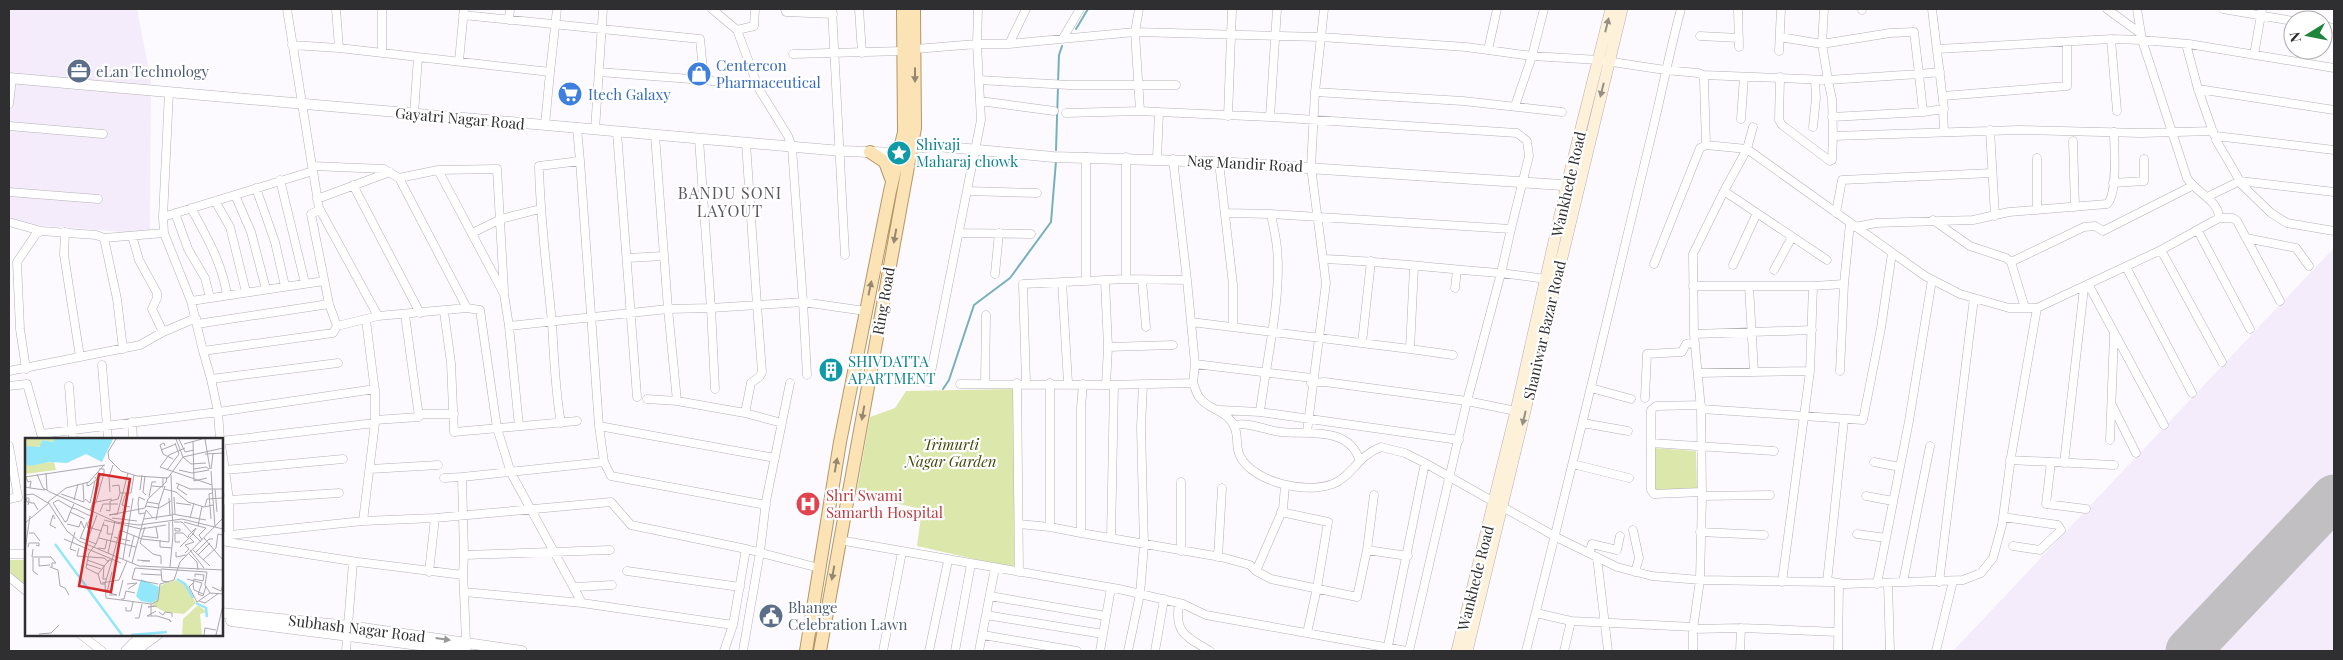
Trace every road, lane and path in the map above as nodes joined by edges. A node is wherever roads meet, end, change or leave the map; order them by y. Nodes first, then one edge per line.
1 (287, 9) edge
2 (336, 9) edge
3 (382, 9) edge
4 (510, 9) edge
5 (557, 9) edge
6 (603, 9) edge
7 (712, 9) edge
8 (755, 9) edge
9 (785, 9) edge
10 (859, 9) edge
11 (903, 9) edge
12 (914, 9) edge
13 (978, 9) edge
14 (1026, 9) edge
15 (1080, 9) edge
16 (1139, 9) edge
17 (1232, 9) edge
18 (1277, 9) edge
19 (1324, 9) edge
20 (1497, 9) edge
21 (1544, 9) edge
22 (1611, 9) edge
23 (1622, 9) edge
24 (1681, 9) edge
25 (1738, 9) edge
26 (1781, 9) edge
27 (1824, 9) edge
28 (1932, 9) edge
29 (2107, 9) edge
30 (2137, 9) edge
31 (2223, 9) edge
32 (832, 11) edge
33 (464, 12) edge
34 (2262, 12) edge
35 (2283, 18) edge
36 (509, 20) junction
37 (555, 25) junction
38 (601, 30) junction
39 (737, 30) junction
40 (1135, 32) junction
41 (1230, 35) junction
42 (1700, 36) dead end
43 (2141, 36) junction
44 (1275, 37) junction
45 (1780, 37) junction
46 (1063, 38) junction
47 (1321, 38) junction
48 (1739, 38) junction
49 (2111, 39) junction
50 (2067, 42) junction
51 (977, 44) junction
52 (1009, 44) junction
53 (1822, 44) junction
54 (2186, 44) junction
55 (292, 45) junction
56 (1739, 47) dead end
57 (339, 48) junction
58 (1938, 49) junction
59 (909, 50) junction
60 (1488, 50) junction
61 (1779, 51) dead end
62 (382, 53) junction
63 (862, 53) junction
64 (793, 54) dead end
65 (835, 54) junction
66 (2254, 55) junction
67 (1532, 56) junction
68 (418, 57) junction
69 (459, 61) junction
70 (1604, 61) junction
71 (2334, 68) edge
72 (1665, 70) junction
73 (550, 72) junction
74 (599, 72) junction
75 (1940, 72) junction
76 (1919, 74) junction
77 (1703, 75) junction
78 (1744, 77) junction
79 (1780, 77) junction
80 (10, 78) edge
81 (704, 80) junction
82 (979, 80) junction
83 (1815, 80) junction
84 (1828, 80) junction
85 (735, 84) dead end
86 (1140, 85) junction
87 (1176, 85) dead end
88 (2198, 89) junction
89 (169, 92) junction
90 (1315, 92) junction
91 (1943, 96) junction
92 (980, 101) junction
93 (9, 104) edge
94 (301, 104) junction
95 (1516, 106) junction
96 (1140, 110) junction
97 (1943, 110) junction
98 (2334, 110) edge
99 (1054, 111) dead end
100 (2117, 111) dead end
101 (1159, 112) junction
102 (1562, 112) dead end
103 (1923, 112) junction
104 (1066, 113) dead end
105 (414, 114) junction
106 (1228, 116) junction
107 (1270, 117) junction
108 (1832, 117) junction
109 (1314, 119) junction
110 (1742, 119) dead end
111 (9, 126) edge
112 (545, 126) junction
113 (1753, 126) dead end
114 (1813, 127) dead end
115 (577, 128) junction
116 (595, 130) junction
117 (1990, 130) junction
118 (617, 132) junction
119 (1944, 132) junction
120 (2114, 132) junction
121 (2172, 132) junction
122 (103, 134) dead end
123 (2214, 134) junction
124 (655, 135) junction
125 (1833, 136) junction
126 (699, 139) junction
127 (2073, 141) dead end
128 (746, 143) junction
129 (1706, 145) junction
130 (792, 147) junction
131 (976, 149) junction
132 (1747, 149) junction
133 (905, 150) junction
134 (2334, 150) edge
135 (841, 151) junction
136 (870, 152) junction
137 (1086, 157) junction
138 (1126, 157) junction
139 (2037, 158) dead end
140 (1157, 159) junction
141 (2144, 159) dead end
142 (1172, 160) junction
143 (580, 161) junction
144 (1219, 162) junction
145 (1311, 167) junction
146 (313, 168) junction
147 (438, 170) junction
148 (390, 172) junction
149 (1992, 173) junction
150 (399, 178) junction
151 (280, 180) junction
152 (892, 181) junction
153 (1522, 182) junction
154 (2239, 182) junction
155 (2114, 183) junction
156 (353, 185) junction
157 (1573, 185) junction
158 (2192, 186) junction
159 (256, 188) junction
160 (968, 191) junction
161 (1724, 191) junction
162 (9, 192) edge
163 (2334, 192) edge
164 (1037, 193) dead end
165 (235, 194) junction
166 (2209, 198) junction
167 (98, 199) dead end
168 (317, 199) junction
169 (215, 201) junction
170 (2075, 207) junction
171 (191, 208) junction
172 (540, 209) junction
173 (320, 210) junction
174 (2036, 210) junction
175 (174, 213) junction
176 (1225, 213) junction
177 (1757, 213) junction
178 (1836, 213) junction
179 (1271, 214) junction
180 (1995, 216) junction
181 (163, 217) junction
182 (1318, 217) junction
183 (2219, 218) junction
184 (501, 219) junction
185 (1933, 220) junction
186 (9, 222) edge
187 (1853, 225) junction
188 (1511, 229) junction
189 (41, 231) junction
190 (2198, 231) junction
191 (2334, 231) edge
192 (65, 232) junction
193 (164, 233) junction
194 (472, 233) junction
195 (959, 233) junction
196 (999, 233) junction
197 (1030, 234) dead end
198 (1792, 236) junction
199 (104, 238) junction
200 (2246, 238) junction
201 (134, 239) dead end
202 (2161, 250) junction
203 (1892, 253) junction
204 (845, 255) dead end
205 (664, 256) junction
206 (627, 258) junction
207 (1324, 259) junction
208 (1827, 260) dead end
209 (1371, 261) junction
210 (2011, 262) junction
211 (1654, 264) dead end
212 (1733, 265) dead end
213 (2126, 266) junction
214 (2309, 266) dead end
215 (1414, 267) junction
216 (1457, 270) junction
217 (1774, 270) dead end
218 (1501, 273) junction
219 (995, 274) dead end
220 (1126, 280) junction
221 (1142, 280) junction
222 (1188, 280) junction
223 (1546, 280) junction
224 (1932, 280) junction
225 (324, 281) junction
226 (1086, 281) junction
227 (1105, 281) junction
228 (1062, 282) junction
229 (305, 284) junction
230 (1844, 284) junction
231 (285, 286) junction
232 (1692, 286) junction
233 (1749, 286) junction
234 (1813, 286) junction
235 (2086, 286) junction
236 (1455, 288) dead end
237 (266, 289) junction
238 (246, 292) junction
239 (504, 294) junction
240 (226, 295) junction
241 (210, 298) junction
242 (1974, 298) junction
243 (191, 300) junction
244 (2280, 301) dead end
245 (804, 302) junction
246 (329, 304) junction
247 (757, 305) junction
248 (467, 308) junction
249 (711, 308) junction
250 (2025, 308) junction
251 (2037, 308) junction
252 (668, 309) junction
253 (865, 311) junction
254 (444, 312) junction
255 (420, 313) junction
256 (405, 315) junction
257 (631, 315) junction
258 (378, 316) junction
259 (986, 316) dead end
260 (591, 317) junction
261 (366, 320) junction
262 (196, 321) junction
263 (552, 322) junction
264 (1191, 322) junction
265 (337, 326) junction
266 (509, 326) junction
267 (1146, 327) dead end
268 (1233, 327) junction
269 (2250, 329) dead end
270 (1812, 330) junction
271 (1752, 331) junction
272 (163, 332) junction
273 (1272, 332) junction
274 (2114, 332) junction
275 (1694, 334) junction
276 (1318, 338) junction
277 (1362, 343) junction
278 (1695, 343) junction
279 (1173, 345) dead end
280 (1108, 347) junction
281 (123, 349) junction
282 (1410, 349) junction
283 (203, 351) junction
284 (1453, 355) dead end
285 (80, 356) junction
286 (2222, 362) dead end
287 (338, 363) dead end
288 (1195, 364) junction
289 (102, 365) dead end
290 (26, 369) junction
291 (1810, 370) junction
292 (1840, 370) dead end
293 (9, 371) edge
294 (1265, 372) junction
295 (1754, 372) junction
296 (1698, 373) junction
297 (807, 375) dead end
298 (211, 379) junction
299 (1312, 380) junction
300 (929, 382) dead end
301 (790, 383) dead end
302 (985, 383) junction
303 (1017, 383) junction
304 (1026, 383) junction
305 (1050, 383) junction
306 (1068, 383) junction
307 (1193, 383) junction
308 (960, 384) dead end
309 (1083, 384) junction
310 (1143, 384) junction
311 (1110, 385) junction
312 (9, 386) edge
313 (69, 386) dead end
314 (1591, 388) junction
315 (374, 389) junction
316 (716, 389) dead end
317 (2192, 393) dead end
318 (637, 397) dead end
319 (1645, 398) dead end
320 (647, 399) dead end
321 (1631, 399) dead end
322 (678, 401) junction
323 (1467, 401) junction
324 (2111, 403) junction
325 (1701, 407) junction
326 (1220, 410) junction
327 (1516, 411) junction
328 (218, 412) junction
329 (745, 412) junction
330 (1260, 412) junction
331 (419, 414) junction
332 (454, 414) junction
333 (1803, 416) junction
334 (1308, 418) junction
335 (1844, 420) junction
336 (375, 421) junction
337 (577, 421) dead end
338 (132, 422) junction
339 (561, 423) junction
340 (782, 423) junction
341 (1583, 423) junction
342 (106, 425) junction
343 (1234, 425) junction
344 (2164, 425) dead end
345 (519, 426) junction
346 (599, 426) junction
347 (497, 428) junction
348 (73, 430) junction
349 (1628, 431) dead end
350 (1306, 432) junction
351 (41, 436) edge
352 (73, 438) edge
353 (108, 438) edge
354 (133, 438) edge
355 (221, 438) edge
356 (222, 440) edge
357 (1459, 440) junction
358 (2110, 440) dead end
359 (1651, 444) junction
360 (9, 446) edge
361 (1930, 446) dead end
362 (1701, 447) junction
363 (1774, 451) dead end
364 (2136, 454) dead end
365 (775, 458) junction
366 (343, 459) dead end
367 (1359, 459) junction
368 (2010, 460) junction
369 (604, 462) junction
370 (1874, 462) dead end
371 (2051, 462) junction
372 (1425, 463) junction
373 (2064, 463) junction
374 (1573, 464) junction
375 (2114, 465) dead end
376 (438, 466) dead end
377 (1900, 467) junction
378 (370, 469) junction
379 (223, 470) edge
380 (511, 473) junction
381 (462, 477) junction
382 (444, 478) dead end
383 (1450, 478) junction
384 (1629, 478) dead end
385 (1181, 482) dead end
386 (1285, 486) junction
387 (1222, 488) dead end
388 (340, 492) dead end
389 (1702, 494) junction
390 (1374, 495) dead end
391 (1770, 495) dead end
392 (1866, 496) dead end
393 (22, 497) edge
394 (9, 499) edge
395 (225, 501) edge
396 (1893, 501) junction
397 (1499, 504) junction
398 (766, 505) junction
399 (2086, 509) dead end
400 (532, 511) junction
401 (1281, 512) junction
402 (464, 515) junction
403 (2003, 517) junction
404 (435, 518) junction
405 (363, 521) junction
406 (1019, 524) junction
407 (1050, 527) junction
408 (1633, 530) dead end
409 (1700, 532) junction
410 (1081, 533) junction
411 (1857, 534) dead end
412 (225, 535) edge
413 (1764, 535) dead end
414 (1620, 536) dead end
415 (1556, 537) junction
416 (1111, 538) junction
417 (1886, 538) junction
418 (839, 540) junction
419 (222, 541) edge
420 (1144, 545) junction
421 (2013, 546) dead end
422 (610, 550) dead end
423 (752, 550) junction
424 (1367, 550) junction
425 (553, 551) junction
426 (1181, 551) junction
427 (902, 552) junction
428 (1589, 553) junction
429 (9, 554) edge
430 (25, 554) edge
431 (464, 555) junction
432 (1408, 556) junction
433 (1218, 557) junction
434 (1597, 557) junction
435 (948, 560) junction
436 (354, 562) junction
437 (971, 564) junction
438 (819, 568) junction
439 (995, 568) junction
440 (627, 571) dead end
441 (429, 572) junction
442 (1019, 572) junction
443 (1256, 572) junction
444 (1635, 572) junction
445 (463, 575) junction
446 (9, 577) edge
447 (1700, 580) junction
448 (1953, 581) junction
449 (1782, 582) junction
450 (1827, 582) junction
451 (1903, 582) junction
452 (1940, 582) junction
453 (1839, 583) junction
454 (1888, 583) junction
455 (1877, 584) junction
456 (612, 585) dead end
457 (575, 587) junction
458 (740, 587) junction
459 (1111, 588) junction
460 (1317, 588) junction
461 (25, 590) edge
462 (464, 592) junction
463 (1140, 594) junction
464 (990, 596) junction
465 (1164, 599) junction
466 (582, 602) junction
467 (1179, 603) junction
468 (1536, 612) junction
469 (222, 613) edge
470 (986, 615) junction
471 (1106, 616) junction
472 (222, 620) edge
473 (1571, 621) junction
474 (1605, 622) junction
475 (733, 625) junction
476 (1693, 628) junction
477 (1741, 628) junction
478 (349, 631) junction
479 (1838, 632) junction
480 (1307, 633) junction
481 (1103, 634) junction
482 (81, 635) edge
483 (142, 635) edge
484 (157, 635) edge
485 (982, 635) junction
486 (466, 647) edge
487 (1387, 649) edge
488 (102, 651) edge
489 (126, 651) edge
490 (135, 651) edge
491 (346, 651) edge
492 (522, 651) edge
493 (724, 651) edge
494 (742, 651) edge
495 (806, 651) edge
496 (820, 651) edge
497 (883, 651) edge
498 (929, 651) edge
499 (955, 651) edge
500 (979, 651) edge
501 (1077, 651) edge
502 (1100, 651) edge
503 (1128, 651) edge
504 (1155, 651) edge
505 (1210, 651) edge
506 (1408, 651) edge
507 (1457, 651) edge
508 (1467, 651) edge
509 (1526, 651) edge
510 (1564, 651) edge
511 (1608, 651) edge
512 (1693, 651) edge
513 (1740, 651) edge
514 (1838, 651) edge
515 (1890, 651) edge
516 (1936, 651) edge

1 - 55 street
2 - 57 street
3 - 62 street
4 - 36 street
5 - 37 street
6 - 38 street
7 - 39 street
8 - 39 street
9 - 32 street
10 - 63 street
11 - 59 main road, Ring Road
12 - 59 main road, Ring Road
13 - 51 street
14 - 52 street
15 - 46 street
16 - 40 street
17 - 41 street
18 - 44 street
19 - 47 street
20 - 60 street
21 - 67 street
70 -> 22 main road, Wankhede Road
23 - 70 main road
24 - 72 street
25 - 48 street
26 - 45 street
27 - 53 street
28 - 58 street
29 - 43 street
30 - 43 street
31 - 34 street
32 - 65 street
33 - 36 street
33 - 69 street
34 - 35 street
34 - 66 street
36 - 37 street
37 - 38 street
37 - 73 street
38 - 74 street
38 - 81 street
39 - 130 street
40 - 41 street
40 - 46 street
40 - 86 street
41 - 44 street
41 - 106 street
42 - 48 street
43 - 49 street
43 - 54 street
43 - 121 street
44 - 47 street
44 - 107 street
45 - 53 street
45 - 61 street
46 - 52 street
47 - 60 street
47 - 90 street
48 - 56 street
49 - 50 street
49 - 100 street
50 - 58 street
50 - 91 street
51 - 52 street
51 - 59 street
51 - 82 street
53 - 76 street
53 - 84 street
54 - 66 street
54 - 88 street
55 - 57 street
55 - 94 street
57 - 62 street
58 - 75 street
59 - 63 street
59 - 133 main road, Ring Road
60 - 67 street
62 - 68 street
63 - 65 street
64 - 65 street
65 - 135 street
66 - 71 street
67 - 70 street
67 - 95 street
68 - 69 street
68 - 105 street
69 - 73 street
70 - 72 street
70 - 157 main road, Wankhede Road
72 - 77 street
72 - 314 street
73 - 112 street
74 - 81 street
74 - 116 street
75 - 76 street
75 - 91 street
76 - 84 street
76 - 103 street
77 - 78 street
77 - 129 street
78 - 79 street
78 - 110 street
79 - 83 street
79 - 125 street
80 - 89 street, Gayatri Nagar Road
80 - 93 street
81 - 85 street
82 - 86 street
82 - 92 street
83 - 84 street
83 - 114 street
84 - 108 street
86 - 87 street
86 - 96 street
88 - 98 street
88 - 123 street
89 - 94 street, Gayatri Nagar Road
89 - 181 street
90 - 95 street
90 - 109 street
91 - 97 street
92 - 99 street
92 - 131 street
94 - 105 street, Gayatri Nagar Road
94 - 146 street
95 - 102 street
96 - 101 street
96 - 104 street
97 - 103 street
97 - 119 street
101 - 106 street
101 - 140 street
103 - 108 street
105 - 112 street, Gayatri Nagar Road
106 - 107 street
107 - 109 street
108 - 125 street
109 - 145 street
109 - 153 street
111 - 122 street
112 - 115 street, Gayatri Nagar Road
113 - 132 street
115 - 116 street, Gayatri Nagar Road
115 - 143 street
116 - 118 street, Gayatri Nagar Road
117 - 119 street
117 - 120 street
117 - 149 street
118 - 124 street, Gayatri Nagar Road
118 - 206 street
119 - 125 street
120 - 121 street
120 - 155 street
121 - 123 street
121 - 158 street
123 - 134 street
123 - 154 street
124 - 126 street, Gayatri Nagar Road
124 - 205 street
126 - 128 street, Gayatri Nagar Road
126 - 249 street
127 - 170 street
128 - 130 street, Gayatri Nagar Road
128 - 247 street
129 - 132 street
129 - 211 street
130 - 135 street, Gayatri Nagar Road
130 - 245 street
131 - 133 street, Nag Mandir Road
131 - 137 street, Nag Mandir Road
131 - 160 street
132 - 161 street
132 - 178 street
133 - 136 street, Gayatri Nagar Road
133 - 152 main road
133 -> 418 main road, Ring Road
135 - 136 street, Gayatri Nagar Road
135 - 204 street
136 - 152 main road
137 - 138 street, Nag Mandir Road
137 - 226 street
138 - 140 street, Nag Mandir Road
138 - 220 street
139 - 174 street
140 - 142 street, Nag Mandir Road
141 - 155 street
142 - 144 street, Nag Mandir Road
142 - 222 street
143 - 172 street
143 - 260 street
144 - 145 street, Nag Mandir Road
144 - 176 street
145 - 153 street, Nag Mandir Road
145 - 182 street
146 - 148 street
146 - 151 street
146 - 168 street
147 - 150 street
147 - 184 street
147 - 194 street
148 - 150 street
148 - 156 street
149 - 178 street
149 - 180 street
150 - 248 street
151 - 159 street
151 - 229 street
253 -> 152 main road
153 - 157 street, Nag Mandir Road
153 - 188 street
154 - 163 street
154 - 166 street
154 - 191 street
155 - 170 street
156 - 168 street
156 - 255 street
157 - 223 main road, Wankhede Road
157 -> 397 main road, Shaniwar Bazar Road
158 - 166 street
158 - 210 street
159 - 165 street
159 - 231 street
160 - 164 street
160 - 195 street
161 - 177 street
161 - 232 street
162 - 167 street
165 - 169 street
165 - 237 street
166 - 183 street
168 - 173 street
169 - 171 street
169 - 238 street
170 - 174 street
171 - 175 street
171 - 240 street
172 - 184 street
172 - 263 street
173 - 225 street
173 - 258 street
174 - 180 street
175 - 181 street
175 - 241 street
176 - 179 street
176 - 268 street
177 - 198 street
177 - 212 street
178 - 187 street
179 - 182 street
179 - 273 street
180 - 185 street
181 - 193 street
182 - 188 street
182 - 207 street
183 - 190 street
183 - 200 street
184 - 194 street
184 - 239 street
185 - 187 street
185 - 210 street
186 - 189 street
187 - 203 street
187 - 230 street
188 - 218 street
189 - 192 street
189 - 290 street
190 - 202 street
190 - 269 street
192 - 199 street
192 - 285 street
193 - 199 street
193 - 243 street
194 - 239 street
195 - 196 street
195 - 300 street
196 - 197 street
196 - 219 street
198 - 208 street
198 - 217 street
199 - 281 street
200 - 214 street
200 - 244 street
201 - 272 street
202 - 213 street
202 - 286 street
203 - 224 street
203 - 335 street
205 - 206 street
205 - 252 street
206 - 257 street
207 - 209 street
207 - 276 street
209 - 215 street
209 - 277 street
210 - 250 street
213 - 235 street
213 - 317 street
215 - 216 street
215 - 282 street
216 - 218 street
216 - 236 street
218 - 223 street
218 - 323 street
220 - 221 street
220 - 227 street
221 - 222 street
221 - 267 street
222 - 264 street
223 - 327 main road, Wankhede Road
224 - 242 street
224 - 377 street
225 - 229 street
225 - 246 street
226 - 227 street
226 - 228 street
227 - 280 street
228 - 304 street
228 - 306 street
229 - 231 street
230 - 234 street
230 - 292 street
231 - 237 street
232 - 233 street
232 - 275 street
233 - 234 street
233 - 271 street
234 - 270 street
235 - 251 street
235 - 274 street
235 - 373 street
237 - 238 street
238 - 240 street
239 - 266 street
240 - 241 street
241 - 243 street
242 - 250 street
242 - 452 street
243 - 262 street
245 - 247 street
245 - 253 street
245 - 297 street
246 - 262 street
246 - 265 street
247 - 249 street
247 - 329 street
248 - 254 street
248 - 347 street
249 - 252 street
249 - 316 street
250 - 251 street
251 - 368 street
252 - 257 street
252 - 322 street
438 -> 253 main road
254 - 255 street
254 - 332 street
255 - 256 street
256 - 258 street
256 - 331 street
257 - 260 street
257 - 318 street
258 - 261 street
259 - 302 street
260 - 263 street
260 - 346 street
261 - 265 street
261 - 315 street
262 - 272 street
262 - 283 street
263 - 266 street
263 - 339 street
264 - 268 street
264 - 288 street
265 - 283 street
266 - 345 street
268 - 273 street
270 - 271 street
270 - 291 street
271 - 275 street
271 - 295 street
272 - 281 street
273 - 276 street
273 - 294 street
274 - 324 street
274 - 344 street
275 - 278 street
276 - 277 street
276 - 299 street
277 - 282 street
278 - 296 street
278 - 319 street
279 - 280 street
280 - 311 street
281 - 285 street
282 - 284 street
283 - 298 street
285 - 290 street
287 - 298 street
288 - 294 street
288 - 307 street
289 - 342 street
290 - 293 street
291 - 295 street
291 - 333 street
294 - 299 street
294 - 330 street
295 - 296 street
296 - 325 street
298 - 328 street
299 - 323 street
299 - 334 street
301 - 340 street
302 - 303 street
302 - 308 street
303 - 304 street
303 - 406 street
304 - 305 street
305 - 306 street
305 - 407 street
306 - 309 street
307 - 310 street
307 - 326 street
309 - 311 street
309 - 410 street
310 - 311 street
310 - 420 street
311 - 416 street
312 - 351 street
313 - 348 street
314 - 321 street
314 - 341 street
315 - 328 street
315 - 336 street
320 - 322 street
322 - 329 street
323 - 327 street
323 - 357 street
324 - 358 street
324 - 364 street
325 - 333 street
325 - 359 street
325 - 362 street
326 - 330 street
326 - 343 street
327 - 397 main road, Wankhede Road
328 - 338 street
328 - 355 street
329 - 340 street
330 - 334 street
331 - 332 street
331 - 336 street
332 - 347 street
333 - 335 street
333 - 449 street
334 - 350 street
334 - 357 street
335 - 450 street
336 - 356 street
336 - 378 street
337 - 339 street
338 - 342 street
338 - 354 street
339 - 345 street
340 - 365 street
341 - 349 street
341 - 374 street
342 - 348 street
342 - 353 street
343 - 350 street
343 - 386 street
345 - 347 street
346 - 365 street
346 - 369 street
347 - 380 street
348 - 351 street
348 - 352 street
350 - 367 street
357 - 383 street
359 - 362 street
359 - 389 street
360 - 393 street
361 - 451 street
362 - 363 street
362 - 389 street
365 - 398 street
366 - 379 street
367 - 372 street
367 - 386 street
368 - 371 street
368 - 403 street
369 - 380 street
369 - 398 street
370 - 377 street
371 - 373 street
371 - 399 street
372 - 383 street
372 - 432 street
373 - 375 street
374 - 384 street
374 - 415 street
376 - 378 street
377 - 396 street
378 - 405 street
379 - 395 street
380 - 381 street
380 - 400 street
381 - 382 street
381 - 402 street
383 - 397 street
383 - 506 street
385 - 426 street
386 - 401 street
387 - 433 street
388 - 395 street
389 - 391 street
389 - 409 street
390 - 424 street
392 - 396 street
393 - 394 street
395 - 412 street
396 - 417 street
397 - 415 street
397 - 507 main road, Wankhede Road
397 - 508 main road, Shaniwar Bazar Road
398 - 423 street
400 - 402 street
400 - 423 street
400 - 425 street
401 - 443 street
401 - 460 street
402 - 404 street
402 - 431 street
403 - 421 street
403 - 448 street
404 - 405 street
404 - 441 street
405 - 412 street
406 - 407 street
406 - 442 street
407 - 410 street
408 - 444 street
409 - 413 street
409 - 447 street
410 - 416 street
411 - 417 street
414 - 428 street
415 - 428 street
415 - 468 street
416 - 420 street
417 - 455 street
418 - 427 street
418 -> 496 main road, Ring Road
419 - 436 street
420 - 426 street
420 - 463 street
422 - 425 street
423 - 438 street
423 - 458 street
423 - 494 street
424 - 432 street
424 - 460 street
425 - 431 street
425 - 457 street
426 - 433 street
427 - 435 street
427 - 497 street
428 - 434 street
429 - 430 street
431 - 445 street
432 - 487 street
433 - 443 street
434 - 444 street
434 - 474 street
435 - 437 street
435 - 498 street
436 - 441 street
436 - 478 street
437 - 439 street
437 - 499 street
438 - 495 main road
439 - 442 street
439 - 464 street
440 - 458 street
441 - 445 street
442 - 459 street
443 - 460 street
444 - 447 street
445 - 462 street
446 - 461 street
447 - 449 street
447 - 476 street
448 - 452 street
448 - 516 street
449 - 450 street
450 - 453 street
451 - 452 street
451 - 454 street
453 - 455 street
453 - 479 street
454 - 455 street
454 - 515 street
456 - 457 street
457 - 466 street
458 - 475 street
459 - 463 street
459 - 471 street
460 - 480 street
462 - 466 street
462 - 486 street
463 - 465 street
463 - 503 street
464 - 470 street
464 - 471 street
465 - 467 street
465 - 504 street
466 - 475 street
467 - 480 street
467 - 505 street
468 - 473 street
468 - 509 street
469 - 478 street, Subhash Nagar Road
470 - 481 street
470 - 485 street
471 - 481 street
472 - 478 street
473 - 474 street
473 - 510 street
474 - 476 street
474 - 511 street
475 - 493 street
476 - 477 street
476 - 512 street
477 - 479 street
477 - 513 street
478 - 486 street, Subhash Nagar Road
478 - 491 street
479 - 514 street
480 - 487 street
481 - 502 street
482 - 488 street
483 - 489 street
484 - 490 street
485 - 500 street
485 - 501 street
486 - 492 street, Subhash Nagar Road
487 - 506 street

